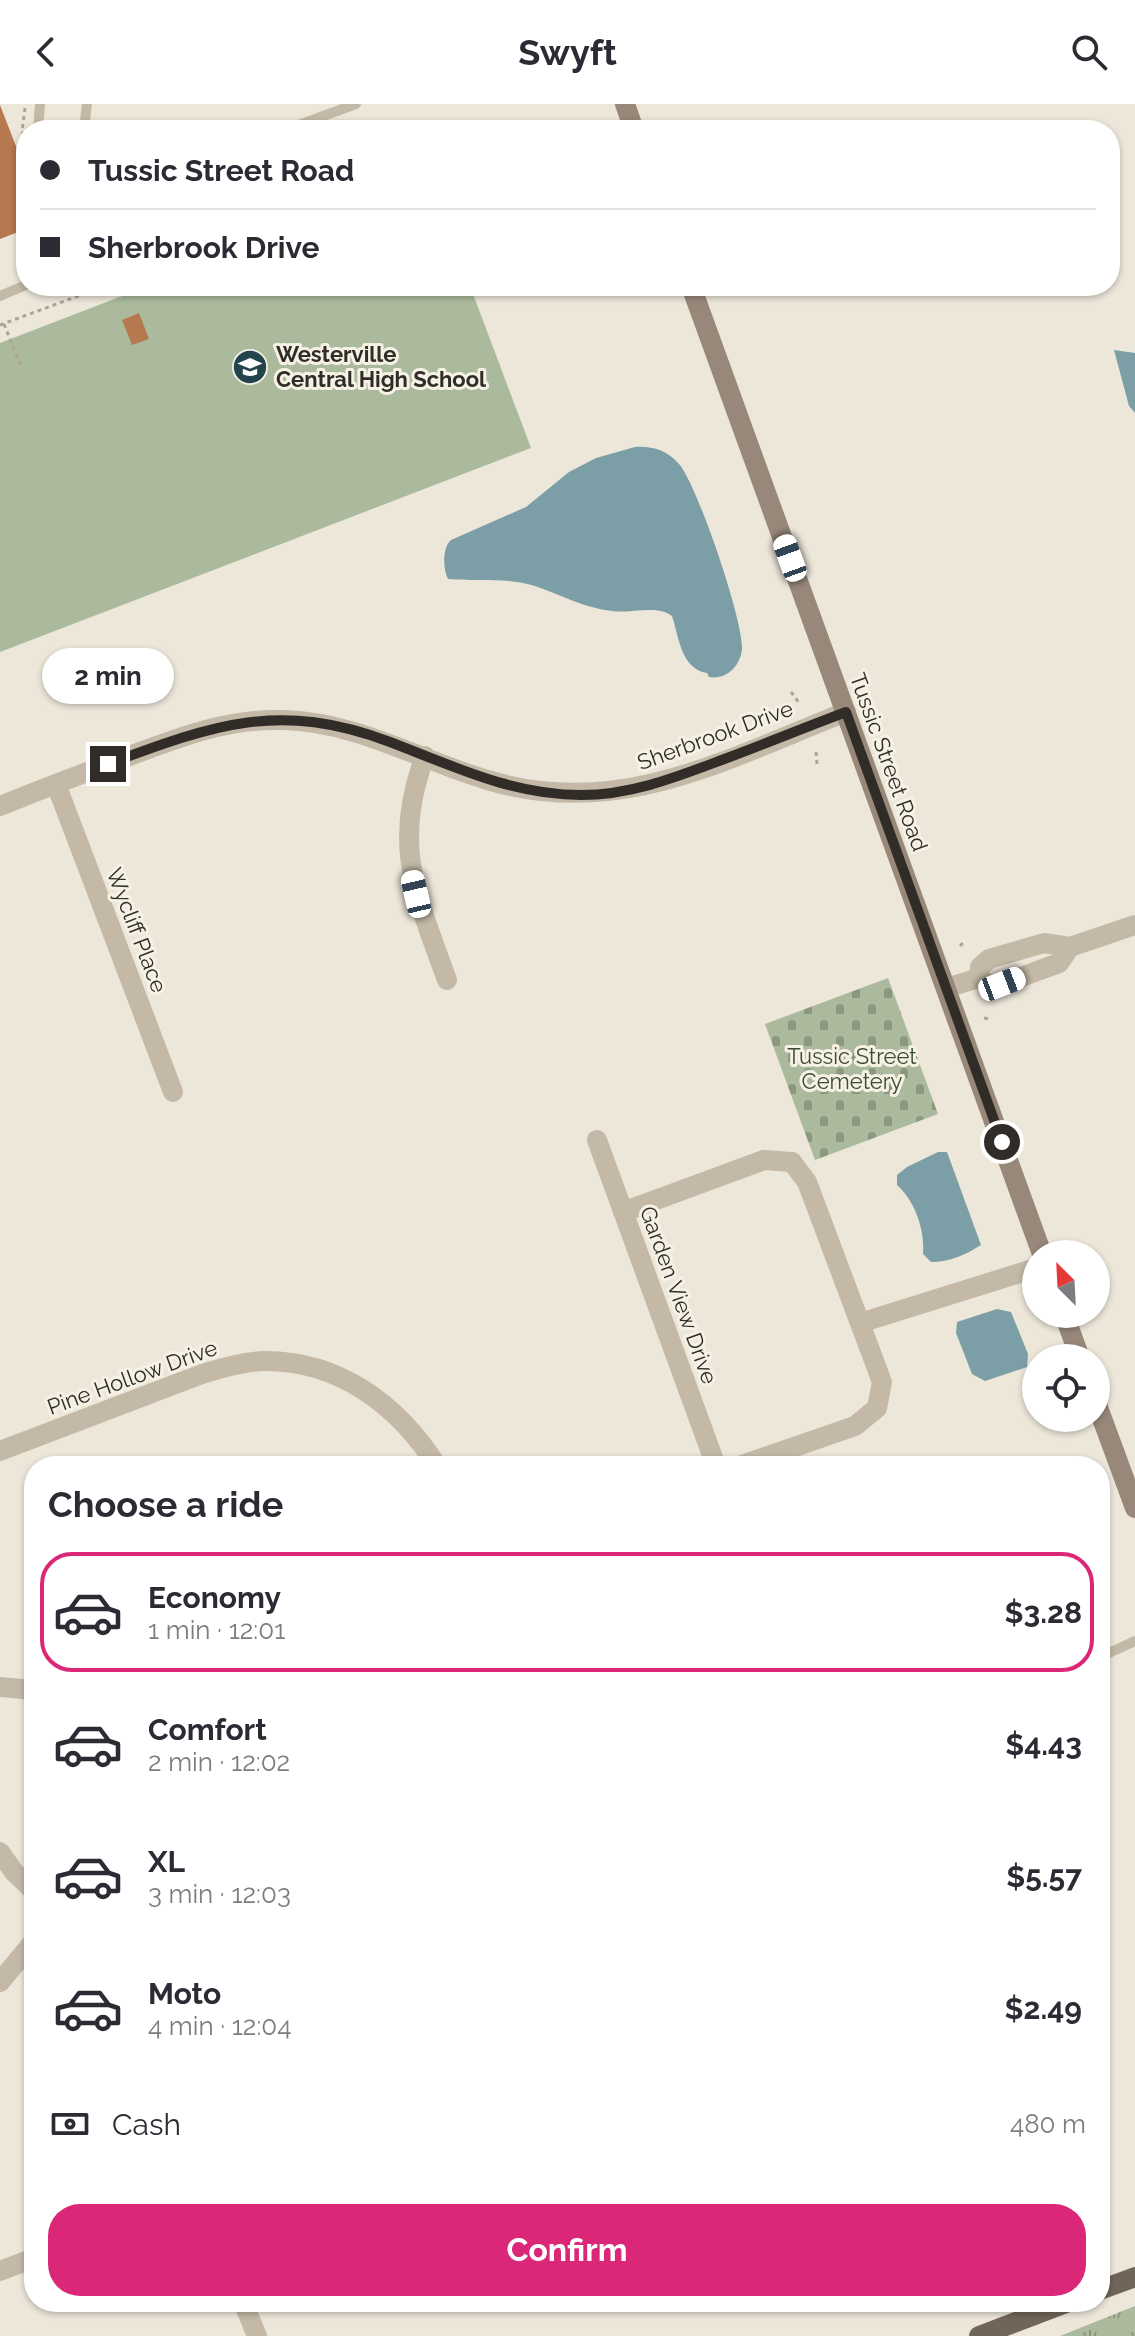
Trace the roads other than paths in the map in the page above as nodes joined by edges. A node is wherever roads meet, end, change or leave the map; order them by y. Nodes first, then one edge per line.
1 (356, 104) edge
2 (312, 120) edge
3 (695, 296) edge
4 (846, 712) junction
5 (425, 756) junction
6 (56, 784) junction
7 (0, 806) edge
8 (1135, 925) edge
9 (447, 980) dead end
10 (946, 988) junction
11 (173, 1092) dead end
12 (597, 1140) dead end
13 (623, 1212) junction
14 (1037, 1240) edge
15 (1022, 1272) edge
16 (860, 1323) junction
17 (1107, 1432) edge
18 (0, 1451) edge
19 (430, 1456) edge
20 (712, 1456) edge
21 (768, 1456) edge
22 (1135, 1508) edge
23 (1135, 1641) edge
24 (1110, 1652) edge
25 (0, 1687) edge
26 (24, 1689) edge
27 (0, 1852) edge
28 (24, 1882) edge
29 (24, 1953) edge
30 (0, 1982) edge
31 (24, 2262) edge
32 (0, 2271) edge
33 (1135, 2277) edge
34 (1110, 2286) edge
35 (247, 2312) edge
36 (1043, 2312) edge
37 (257, 2336) edge
38 (979, 2336) edge

1 - 2 lane
3 - 4 main road, Tussic Street Road
4 - 5 street, Sherbrook Drive
4 - 10 main road, Tussic Street Road
5 - 6 street, Sherbrook Drive
5 - 9 street
6 - 7 street, Sherbrook Drive
6 - 11 street, Wycliff Place
8 - 10 street
10 - 14 main road, Tussic Street Road
12 - 13 street, Garden View Drive
13 - 16 street
13 - 20 street, Garden View Drive
15 - 16 street
16 - 21 street
17 - 22 main road
18 - 19 street, Pine Hollow Drive
23 - 24 lane
25 - 26 street
27 - 28 street
29 - 30 street
31 - 32 street
33 - 34 main road
35 - 37 street
36 - 38 main road

